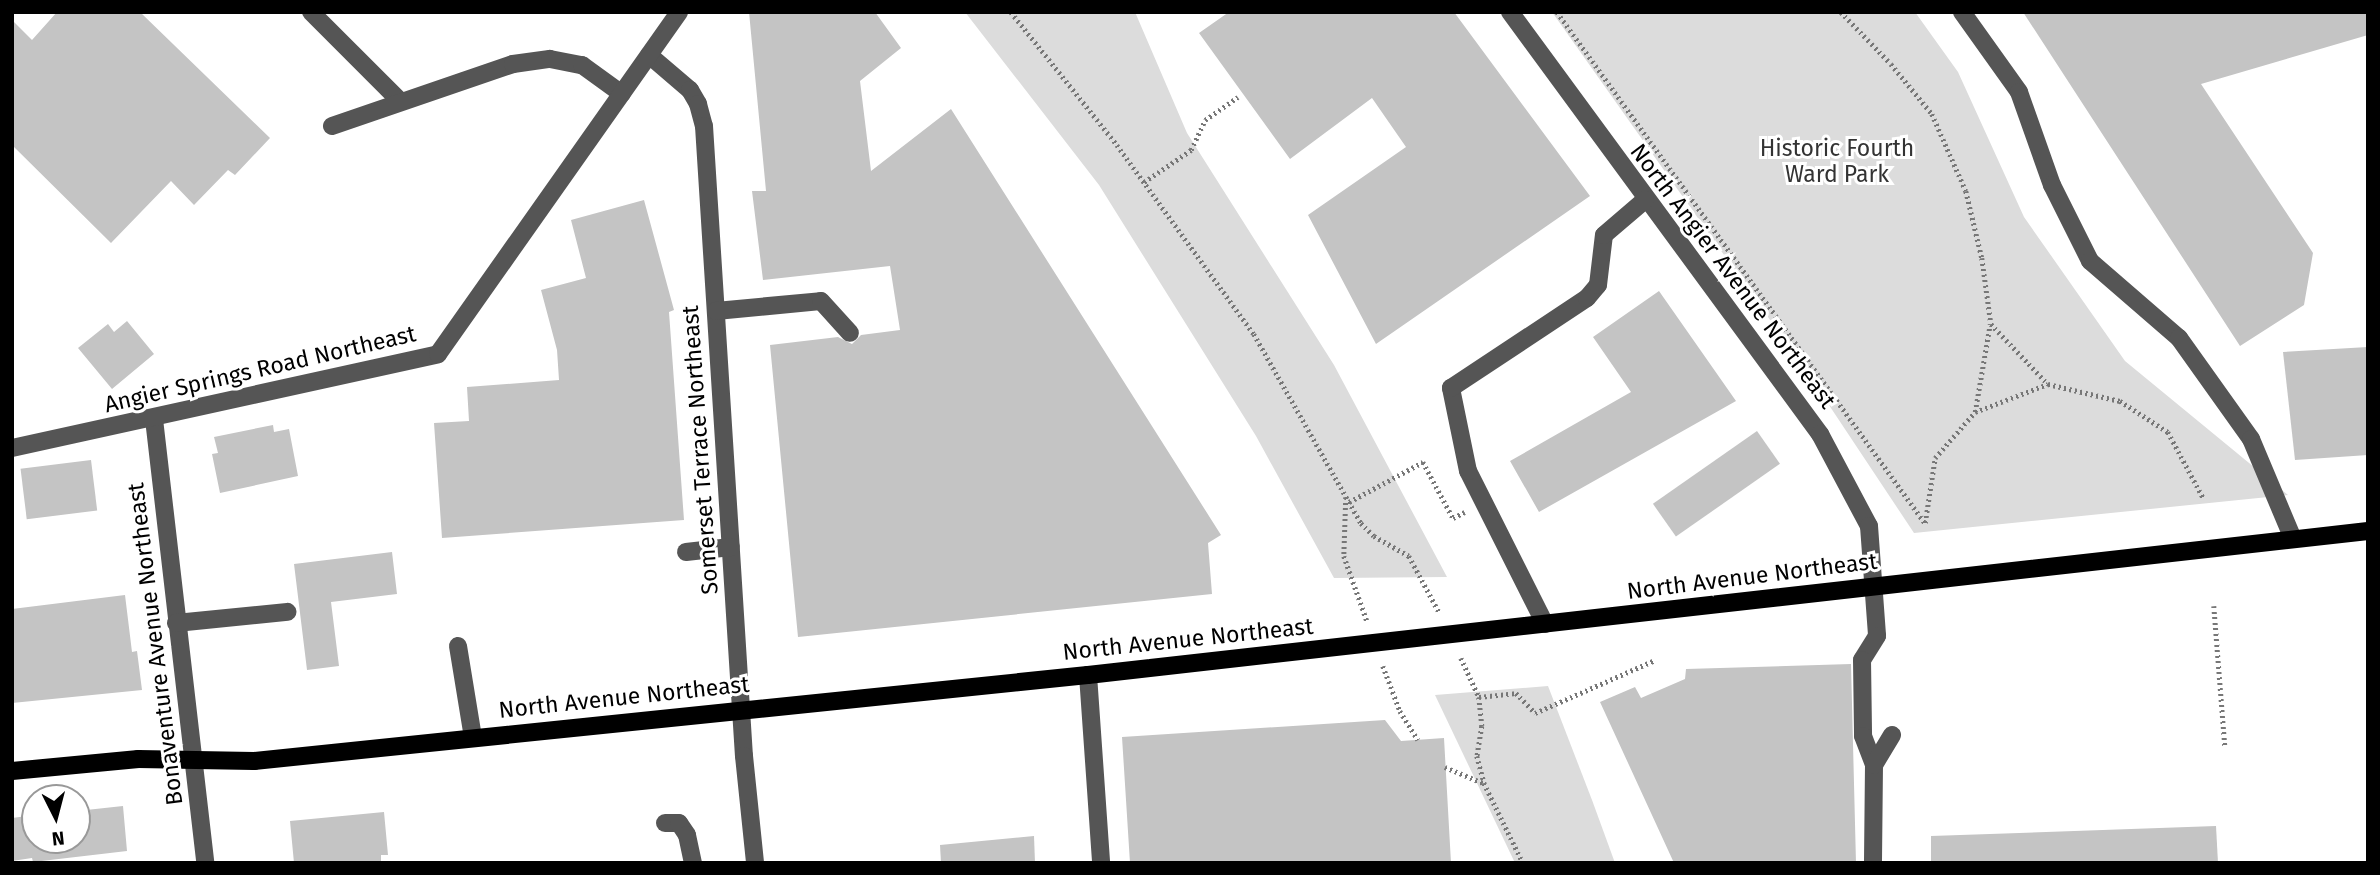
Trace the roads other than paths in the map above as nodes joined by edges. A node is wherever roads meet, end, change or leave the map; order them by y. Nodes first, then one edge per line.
1 (311, 12) edge
2 (679, 12) edge
3 (1510, 12) edge
4 (1962, 12) edge
5 (649, 55) junction
6 (622, 94) junction
7 (400, 101) junction
8 (332, 126) dead end
9 (1645, 200) junction
10 (716, 311) junction
11 (850, 333) dead end
12 (154, 419) junction
13 (12, 448) edge
14 (2368, 531) edge
15 (2293, 539) junction
16 (731, 547) junction
17 (686, 552) dead end
18 (1875, 586) junction
19 (286, 612) dead end
20 (176, 623) junction
21 (1545, 624) junction
22 (458, 646) dead end
23 (1088, 675) junction
24 (741, 710) junction
25 (1892, 735) dead end
26 (473, 738) junction
27 (191, 760) junction
28 (1874, 765) junction
29 (12, 771) edge
30 (665, 823) dead end
31 (205, 863) edge
32 (694, 863) edge
33 (755, 863) edge
34 (1101, 863) edge
35 (1873, 863) edge

1 - 7 street
2 - 5 street, Angier Springs Road Northeast
3 - 9 street, North Angier Avenue Northeast
4 - 15 street
5 - 6 street, Angier Springs Road Northeast
5 - 10 street, Somerset Terrace Northeast
6 - 7 street
6 - 12 street, Angier Springs Road Northeast
7 - 8 street
9 - 18 street, North Angier Avenue Northeast
9 - 21 street
10 - 11 street
10 - 16 street, Somerset Terrace Northeast
12 - 13 street, Angier Springs Road Northeast
12 - 20 street, Bonaventure Avenue Northeast
14 - 15 main road, North Avenue Northeast
15 - 18 main road, North Avenue Northeast
16 - 17 street
16 - 24 street, Somerset Terrace Northeast
18 - 21 main road, North Avenue Northeast
18 - 28 street, North Angier Avenue Northeast
19 - 20 street
20 - 27 street, Bonaventure Avenue Northeast
21 - 23 main road, North Avenue Northeast
22 - 26 street
23 - 24 main road, North Avenue Northeast
23 - 34 street
24 - 26 main road, North Avenue Northeast
24 - 33 street, Somerset Terrace Northeast
25 - 28 street
26 - 27 main road, North Avenue Northeast
27 - 29 main road, North Avenue Northeast
27 - 31 street, Bonaventure Avenue Northeast
28 - 35 street
30 - 32 street

